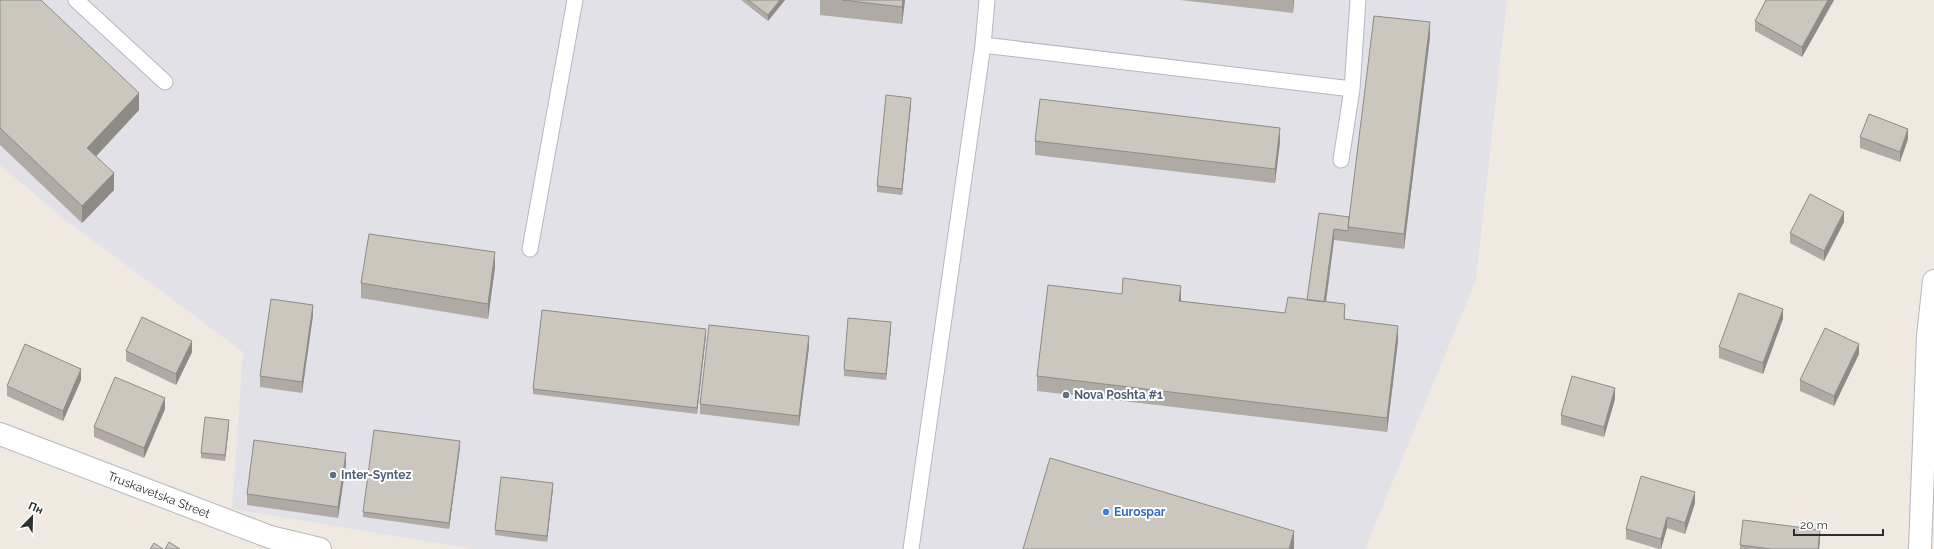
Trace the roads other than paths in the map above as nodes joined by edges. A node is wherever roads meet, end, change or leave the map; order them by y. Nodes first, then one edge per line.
1 (76, 0) edge
2 (575, 0) edge
3 (987, 0) edge
4 (1358, 0) edge
5 (983, 45) junction
6 (165, 82) dead end
7 (1352, 89) junction
8 (1341, 160) dead end
9 (530, 249) dead end
10 (1934, 281) edge
11 (0, 434) edge
12 (320, 549) edge
13 (911, 549) edge
14 (1920, 549) edge

1 - 6 lane
2 - 9 lane
3 - 5 lane
4 - 7 lane
5 - 7 lane
5 - 13 lane
7 - 8 lane
10 - 14 main road
11 - 12 main road, Truskavetska Street

